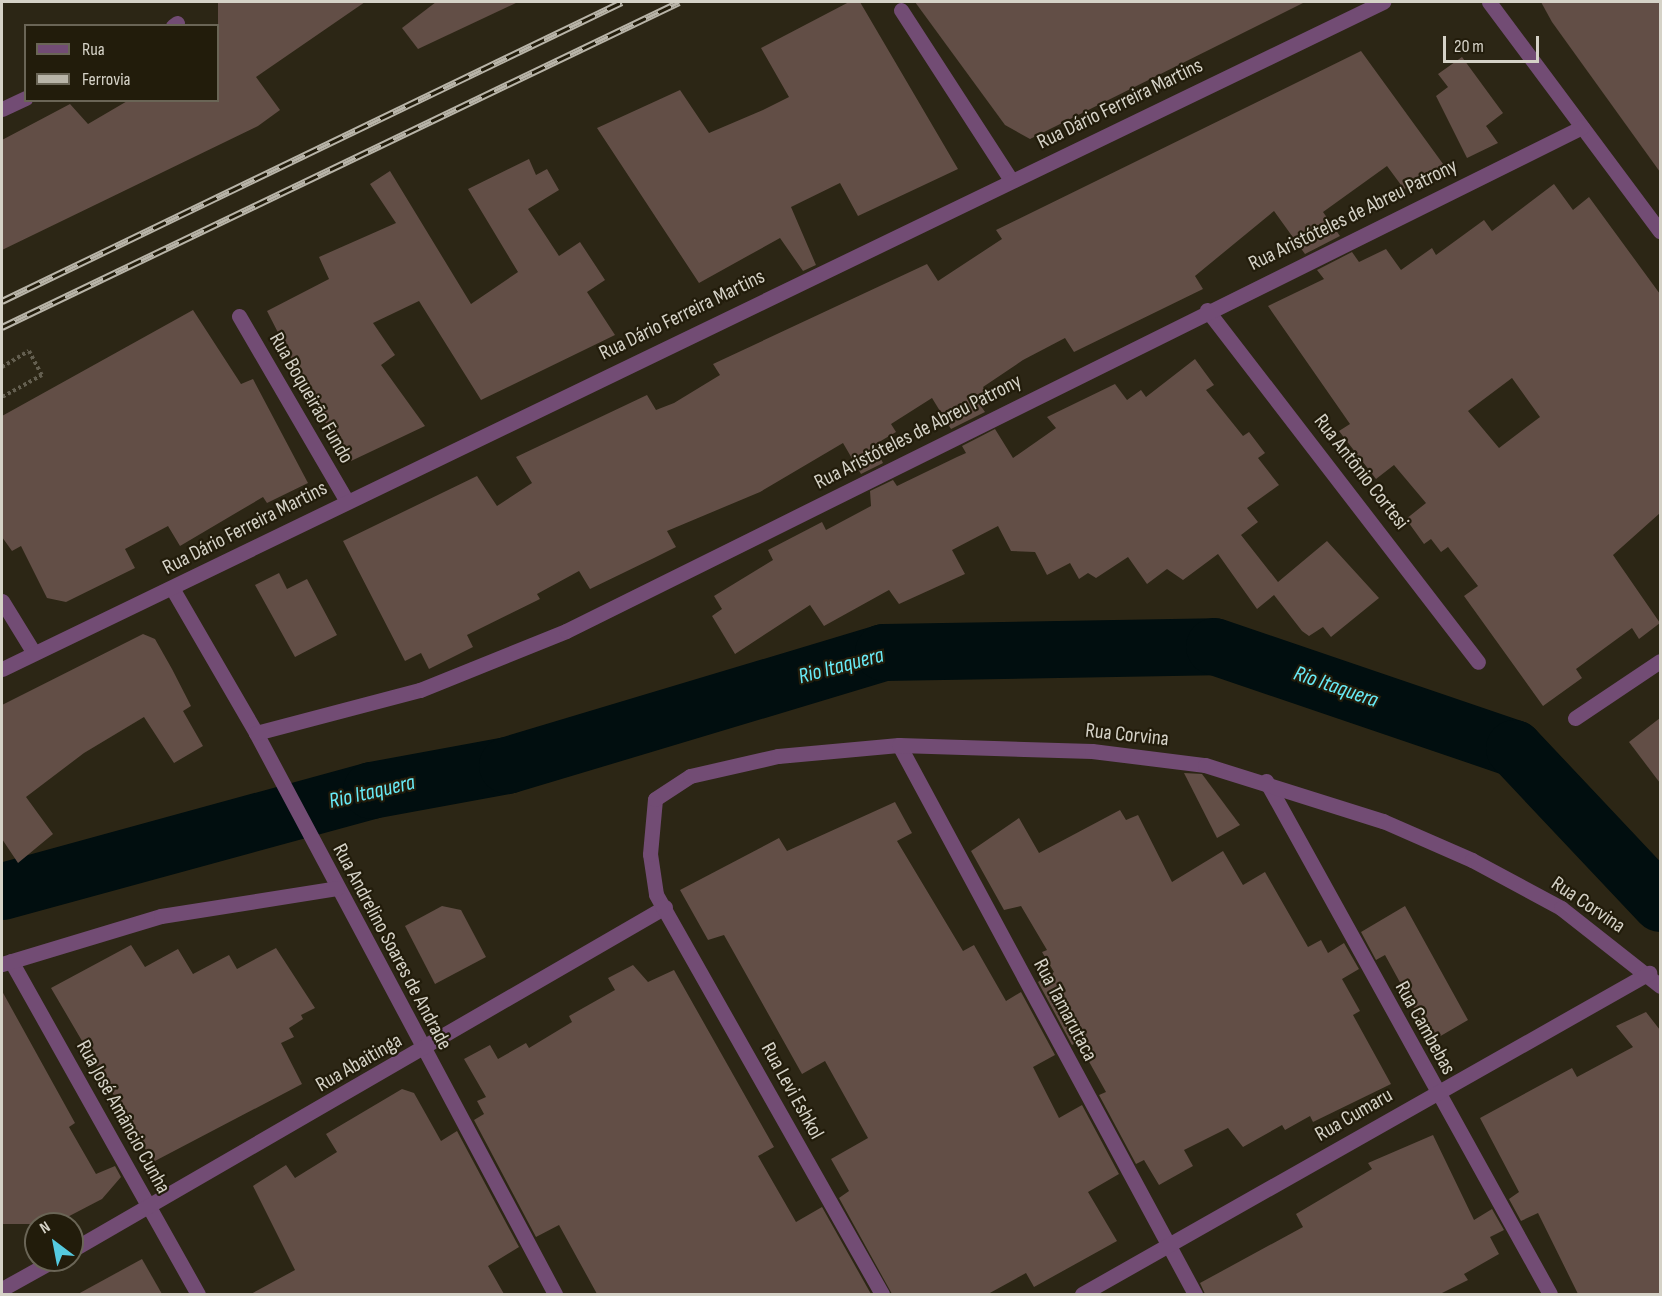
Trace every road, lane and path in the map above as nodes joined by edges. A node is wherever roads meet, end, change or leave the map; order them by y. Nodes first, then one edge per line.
1 (1383, 2) edge
2 (1489, 2) edge
3 (901, 10) dead end
4 (24, 99) edge
5 (2, 109) edge
6 (1582, 127) junction
7 (1011, 180) junction
8 (1660, 231) edge
9 (1207, 310) junction
10 (239, 316) dead end
11 (2, 367) edge
12 (2, 397) edge
13 (346, 500) junction
14 (172, 588) junction
15 (2, 601) edge
16 (34, 653) junction
17 (1660, 661) edge
18 (1478, 663) dead end
19 (2, 669) edge
20 (1575, 718) dead end
21 (256, 733) junction
22 (899, 745) junction
23 (1266, 782) junction
24 (337, 888) junction
25 (665, 907) junction
26 (6, 962) edge
27 (1649, 973) junction
28 (1660, 986) edge
29 (422, 1051) junction
30 (1436, 1092) junction
31 (150, 1208) junction
32 (84, 1244) edge
33 (1168, 1245) junction
34 (32, 1272) edge
35 (2, 1289) edge
36 (198, 1294) edge
37 (555, 1294) edge
38 (882, 1294) edge
39 (1082, 1294) edge
40 (1195, 1294) edge
41 (1550, 1294) edge

1 - 7 street, Rua Dário Ferreira Martins
2 - 6 street
3 - 7 street
4 - 5 street
6 - 8 street
6 - 9 street, Rua Aristóteles de Abreu Patrony
7 - 13 street, Rua Dário Ferreira Martins
9 - 18 street, Rua Antônio Cortesi
9 - 21 street, Rua Aristóteles de Abreu Patrony
10 - 13 street, Rua Boqueirão Fundo
11 - 12 path
13 - 14 street, Rua Dário Ferreira Martins
14 - 16 street, Rua Dário Ferreira Martins
14 - 21 street, Rua Andrelino Soares de Andrade
15 - 16 street
16 - 19 street, Rua Dário Ferreira Martins
17 - 20 street
21 - 24 street, Rua Andrelino Soares de Andrade
22 - 23 street, Rua Corvina
22 - 25 street, Rua Corvina
22 - 33 street, Rua Tamarutaca
23 - 27 street, Rua Corvina
23 - 30 street, Rua Cambebas
24 - 26 street
24 - 29 street, Rua Andrelino Soares de Andrade
25 - 29 street, Rua Abaitinga
25 - 38 street, Rua Levi Eshkol
26 - 31 street, Rua José Amâncio Cunha
27 - 28 street, Rua Corvina
27 - 30 street, Rua Cumaru
29 - 31 street, Rua Abaitinga
29 - 37 street, Rua Andrelino Soares de Andrade
30 - 33 street, Rua Cumaru
30 - 41 street, Rua Cambebas
31 - 32 street, Rua Abaitinga
31 - 36 street, Rua José Amâncio Cunha
33 - 39 street, Rua Cumaru
33 - 40 street, Rua Tamarutaca
34 - 35 street

